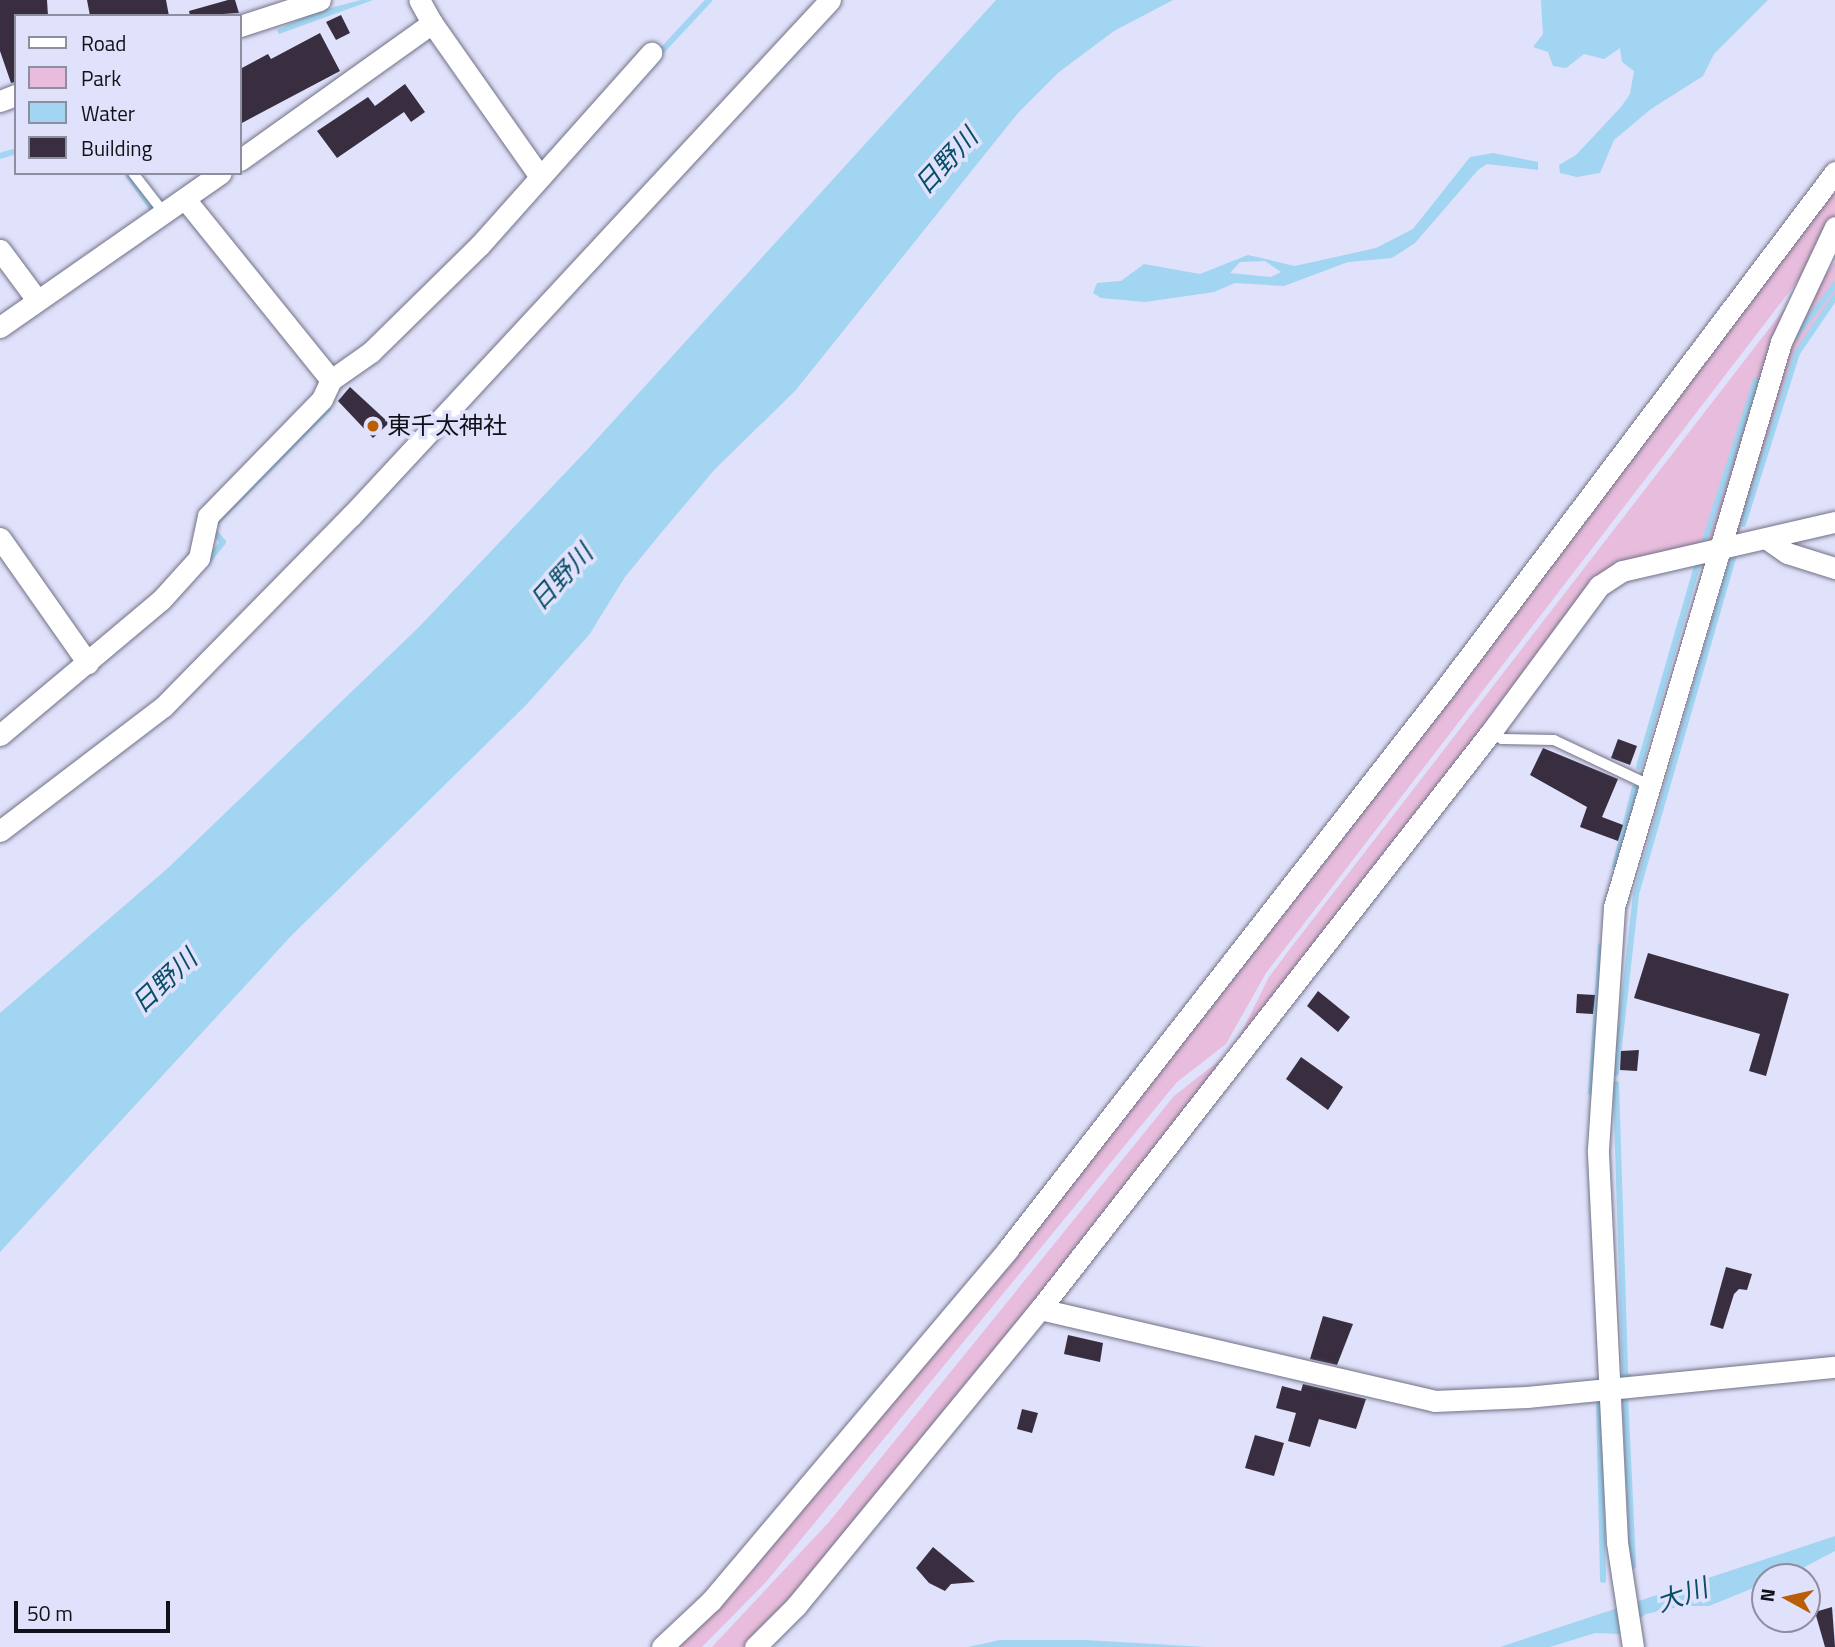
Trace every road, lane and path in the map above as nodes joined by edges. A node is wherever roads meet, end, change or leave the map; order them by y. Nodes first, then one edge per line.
1 (320, 0) edge
2 (419, 0) edge
3 (830, 0) edge
4 (432, 23) junction
5 (242, 25) edge
6 (651, 53) dead end
7 (242, 159) edge
8 (1835, 172) edge
9 (135, 175) edge
10 (218, 175) edge
11 (539, 175) junction
12 (185, 199) junction
13 (164, 213) junction
14 (1835, 227) edge
15 (0, 250) edge
16 (37, 300) junction
17 (0, 327) edge
18 (331, 380) junction
19 (1835, 522) edge
20 (0, 538) edge
21 (1767, 540) junction
22 (1717, 547) junction
23 (1835, 568) edge
24 (88, 663) junction
25 (1491, 732) junction
26 (0, 736) edge
27 (1649, 785) junction
28 (0, 831) edge
29 (1040, 1310) junction
30 (1835, 1367) edge
31 (1611, 1390) junction
32 (662, 1647) edge
33 (755, 1647) edge
34 (1633, 1647) edge

1 - 5 street
2 - 4 street
3 - 28 street
4 - 7 street
4 - 11 street
6 - 11 street
8 - 32 street
9 - 13 lane
10 - 12 street
11 - 18 street
12 - 13 street
12 - 18 street
13 - 16 street
14 - 22 street
15 - 16 street
16 - 17 street
18 - 24 street
19 - 21 street
20 - 24 street
21 - 22 street
21 - 23 street
22 - 25 street
22 - 27 street
24 - 26 street
25 - 27 lane
25 - 29 street
27 - 31 street
29 - 31 street
29 - 33 street
30 - 31 street
31 - 34 street

